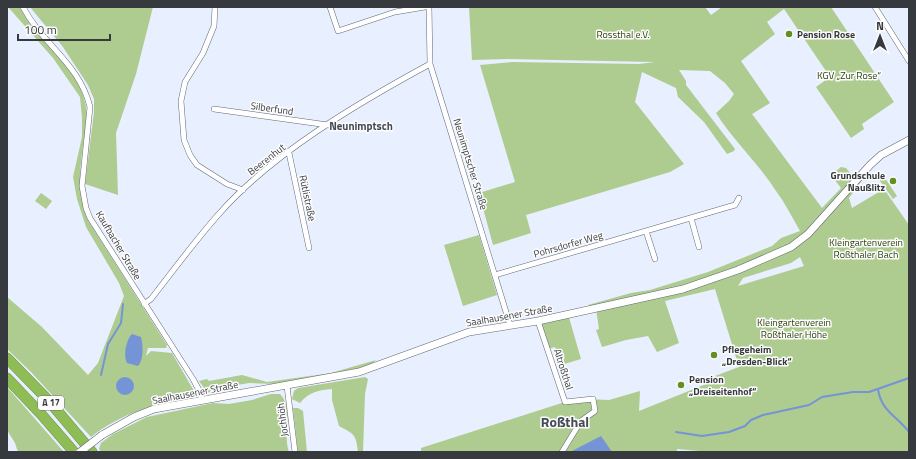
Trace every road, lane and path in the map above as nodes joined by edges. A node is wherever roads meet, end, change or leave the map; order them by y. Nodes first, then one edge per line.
1 (23, 7) edge
2 (215, 7) edge
3 (330, 7) edge
4 (425, 7) edge
5 (429, 7) edge
6 (875, 7) edge
7 (909, 62) edge
8 (430, 64) junction
9 (214, 109) dead end
10 (328, 125) junction
11 (909, 140) edge
12 (289, 153) junction
13 (243, 190) junction
14 (739, 198) dead end
15 (691, 218) junction
16 (646, 231) junction
17 (699, 247) dead end
18 (309, 248) dead end
19 (655, 259) dead end
20 (495, 275) junction
21 (144, 304) junction
22 (538, 321) junction
23 (510, 325) junction
24 (7, 358) edge
25 (7, 378) edge
26 (287, 386) junction
27 (202, 400) junction
28 (74, 452) edge
29 (80, 452) edge
30 (92, 452) edge
31 (295, 452) edge
32 (562, 452) edge

1 - 21 street, Kaufbacher Straße
2 - 13 street
3 - 4 street
5 - 8 street, Neunimptscher Straße
6 - 7 street
8 - 10 street, Beerenhut
8 - 20 street, Neunimptscher Straße
9 - 10 street, Silberfund
10 - 12 street, Beerenhut
11 - 22 street, Saalhausener Straße
12 - 13 street, Beerenhut
12 - 18 street, Rütlistraße
13 - 21 street, Beerenhut
14 - 15 street, Pohrsdorfer Weg
15 - 16 street, Pohrsdorfer Weg
15 - 17 street
16 - 19 street
16 - 20 street, Pohrsdorfer Weg
20 - 23 street, Neunimptscher Straße
21 - 27 street, Kaufbacher Straße
22 - 23 street, Saalhausener Straße
22 - 32 street, Altroßthal
23 - 26 street, Saalhausener Straße
24 - 30 highway, A 17
25 - 28 highway, A 17
26 - 27 street, Saalhausener Straße
26 - 31 street, Jochhöh
27 - 29 street, Saalhausener Straße, bridge

